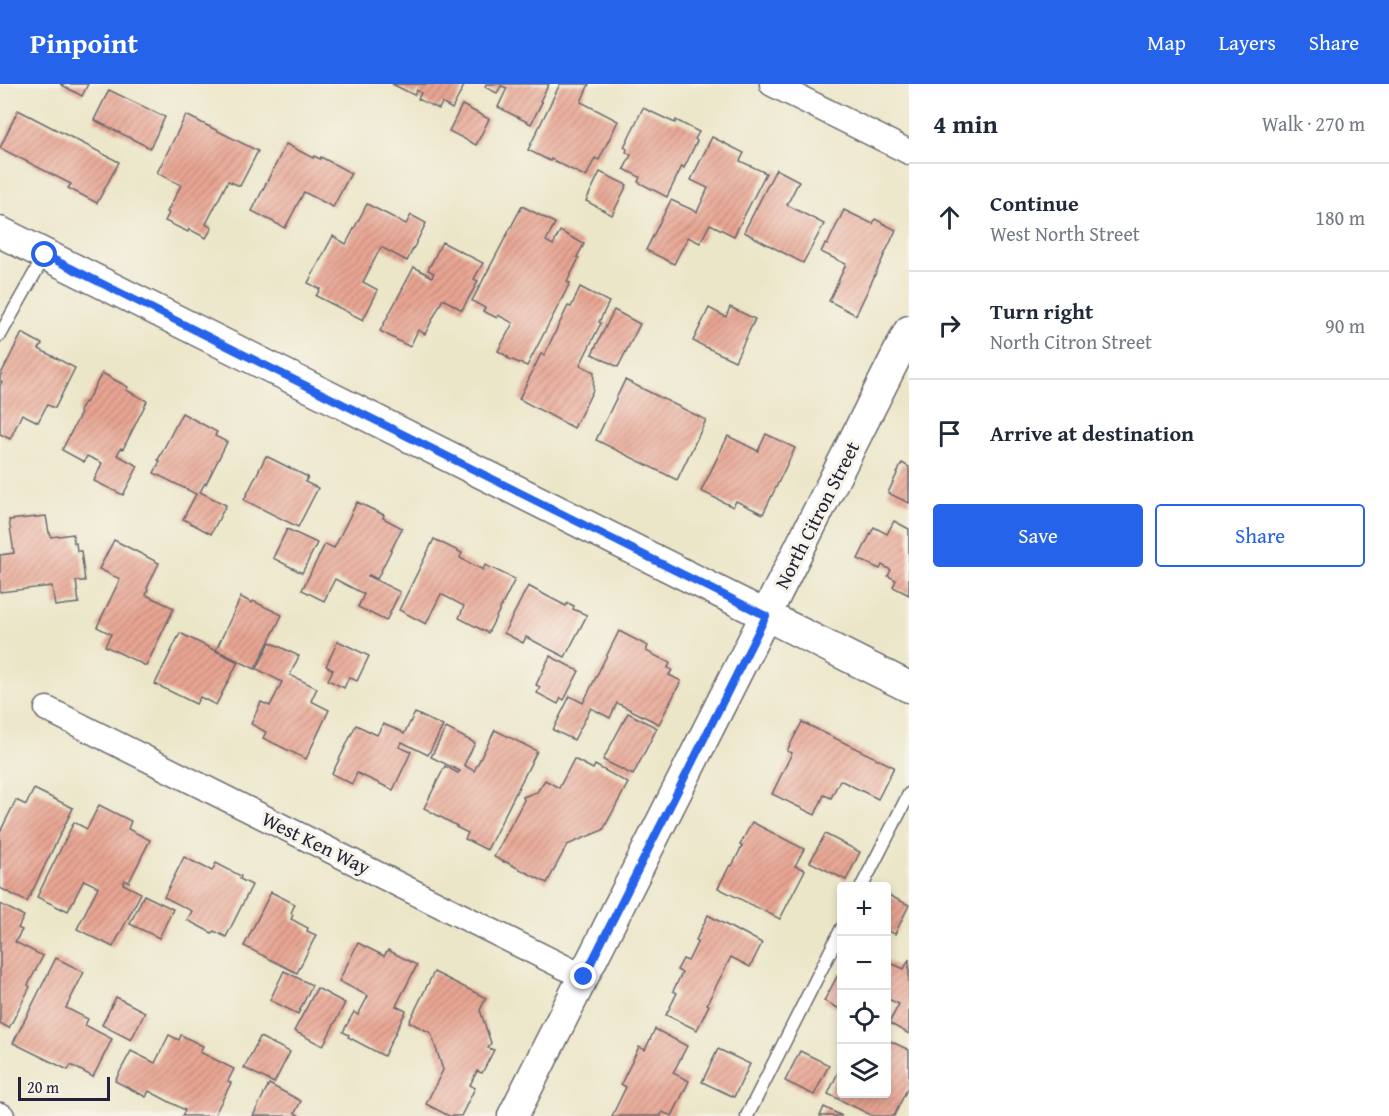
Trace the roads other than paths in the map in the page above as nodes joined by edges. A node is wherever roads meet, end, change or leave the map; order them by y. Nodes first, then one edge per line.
1 (771, 84) edge
2 (909, 152) edge
3 (0, 232) edge
4 (45, 255) junction
5 (909, 331) edge
6 (0, 335) edge
7 (766, 616) junction
8 (909, 687) edge
9 (47, 709) dead end
10 (909, 794) edge
11 (864, 882) edge
12 (838, 936) edge
13 (584, 977) junction
14 (513, 1116) edge
15 (747, 1116) edge

1 - 2 street
3 - 4 street
4 - 6 lane
4 - 7 street
5 - 7 street, North Citron Street
7 - 8 street
7 - 13 street, North Citron Street
9 - 13 street, West Ken Way
10 - 11 lane
12 - 15 lane
13 - 14 street, North Citron Street

